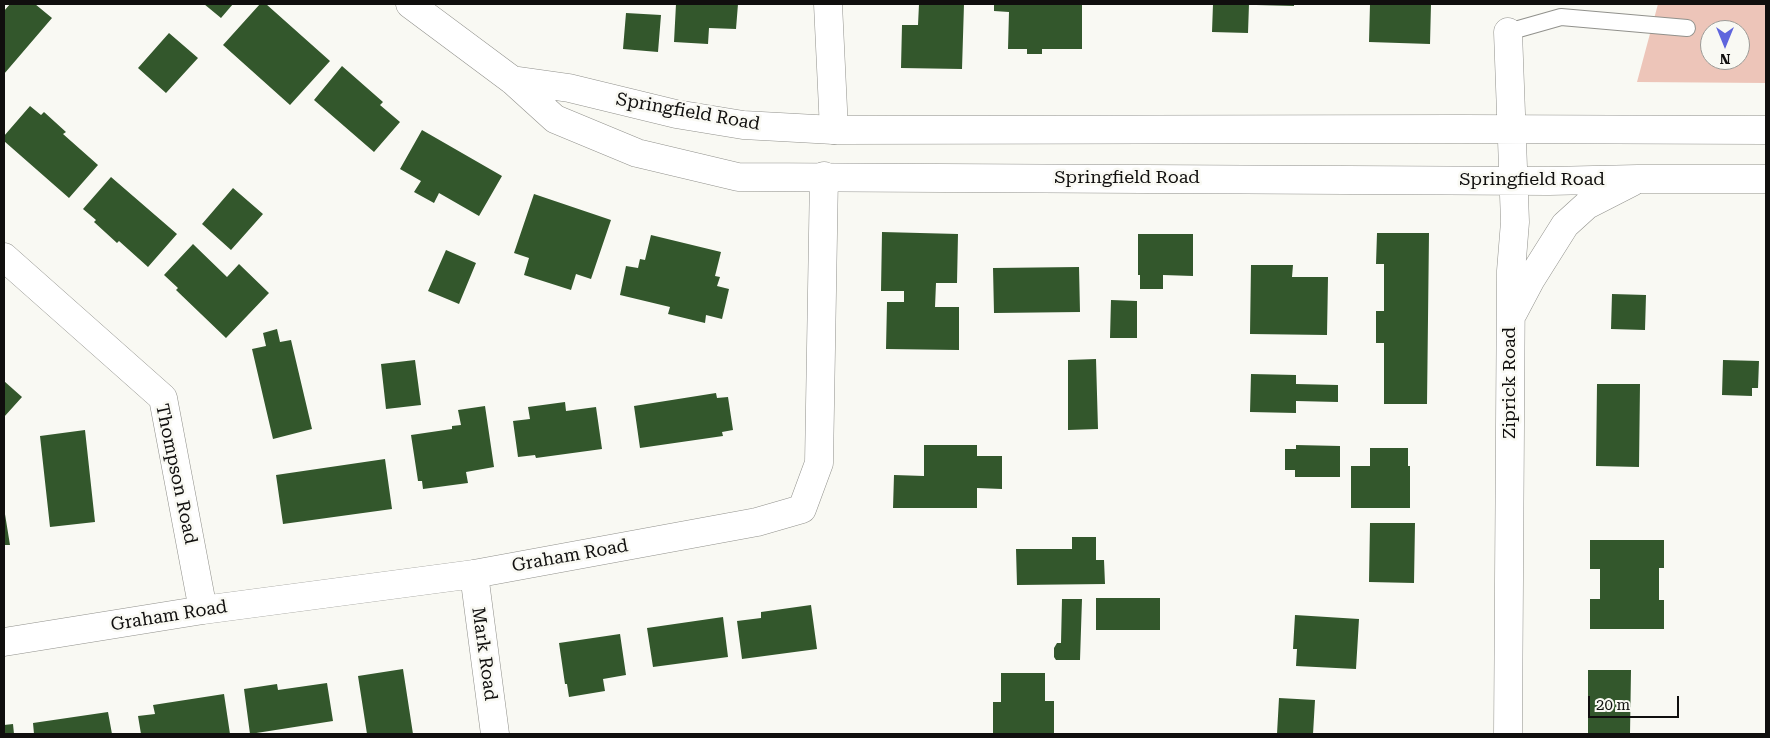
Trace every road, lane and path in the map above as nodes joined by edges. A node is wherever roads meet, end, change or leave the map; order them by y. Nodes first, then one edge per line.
1 (410, 4) edge
2 (828, 4) edge
3 (1687, 28) dead end
4 (1508, 32) joint
5 (512, 80) junction
6 (834, 130) junction
7 (1512, 130) junction
8 (1766, 130) edge
9 (824, 176) junction
10 (1638, 179) junction
11 (1766, 179) edge
12 (1515, 181) junction
13 (4, 257) edge
14 (1510, 318) junction
15 (474, 574) junction
16 (203, 610) junction
17 (4, 642) edge
18 (495, 734) edge
19 (1508, 734) edge

1 - 5 main road, Springfield Road
2 - 6 main road
3 - 4 lane
4 - 7 main road, Ziprick Road
5 - 6 main road, Springfield Road
5 - 9 main road, Springfield Road
6 - 7 main road, Springfield Road
7 - 8 main road, Springfield Road
7 - 12 main road, Ziprick Road
9 - 12 main road, Springfield Road
9 - 15 main road, Graham Road
10 - 11 main road, Springfield Road
10 - 12 main road, Springfield Road
10 - 14 main road
12 - 14 main road, Ziprick Road
13 - 16 main road, Thompson Road
14 - 19 main road, Ziprick Road
15 - 16 main road, Graham Road
15 - 18 main road, Mark Road
16 - 17 main road, Graham Road

